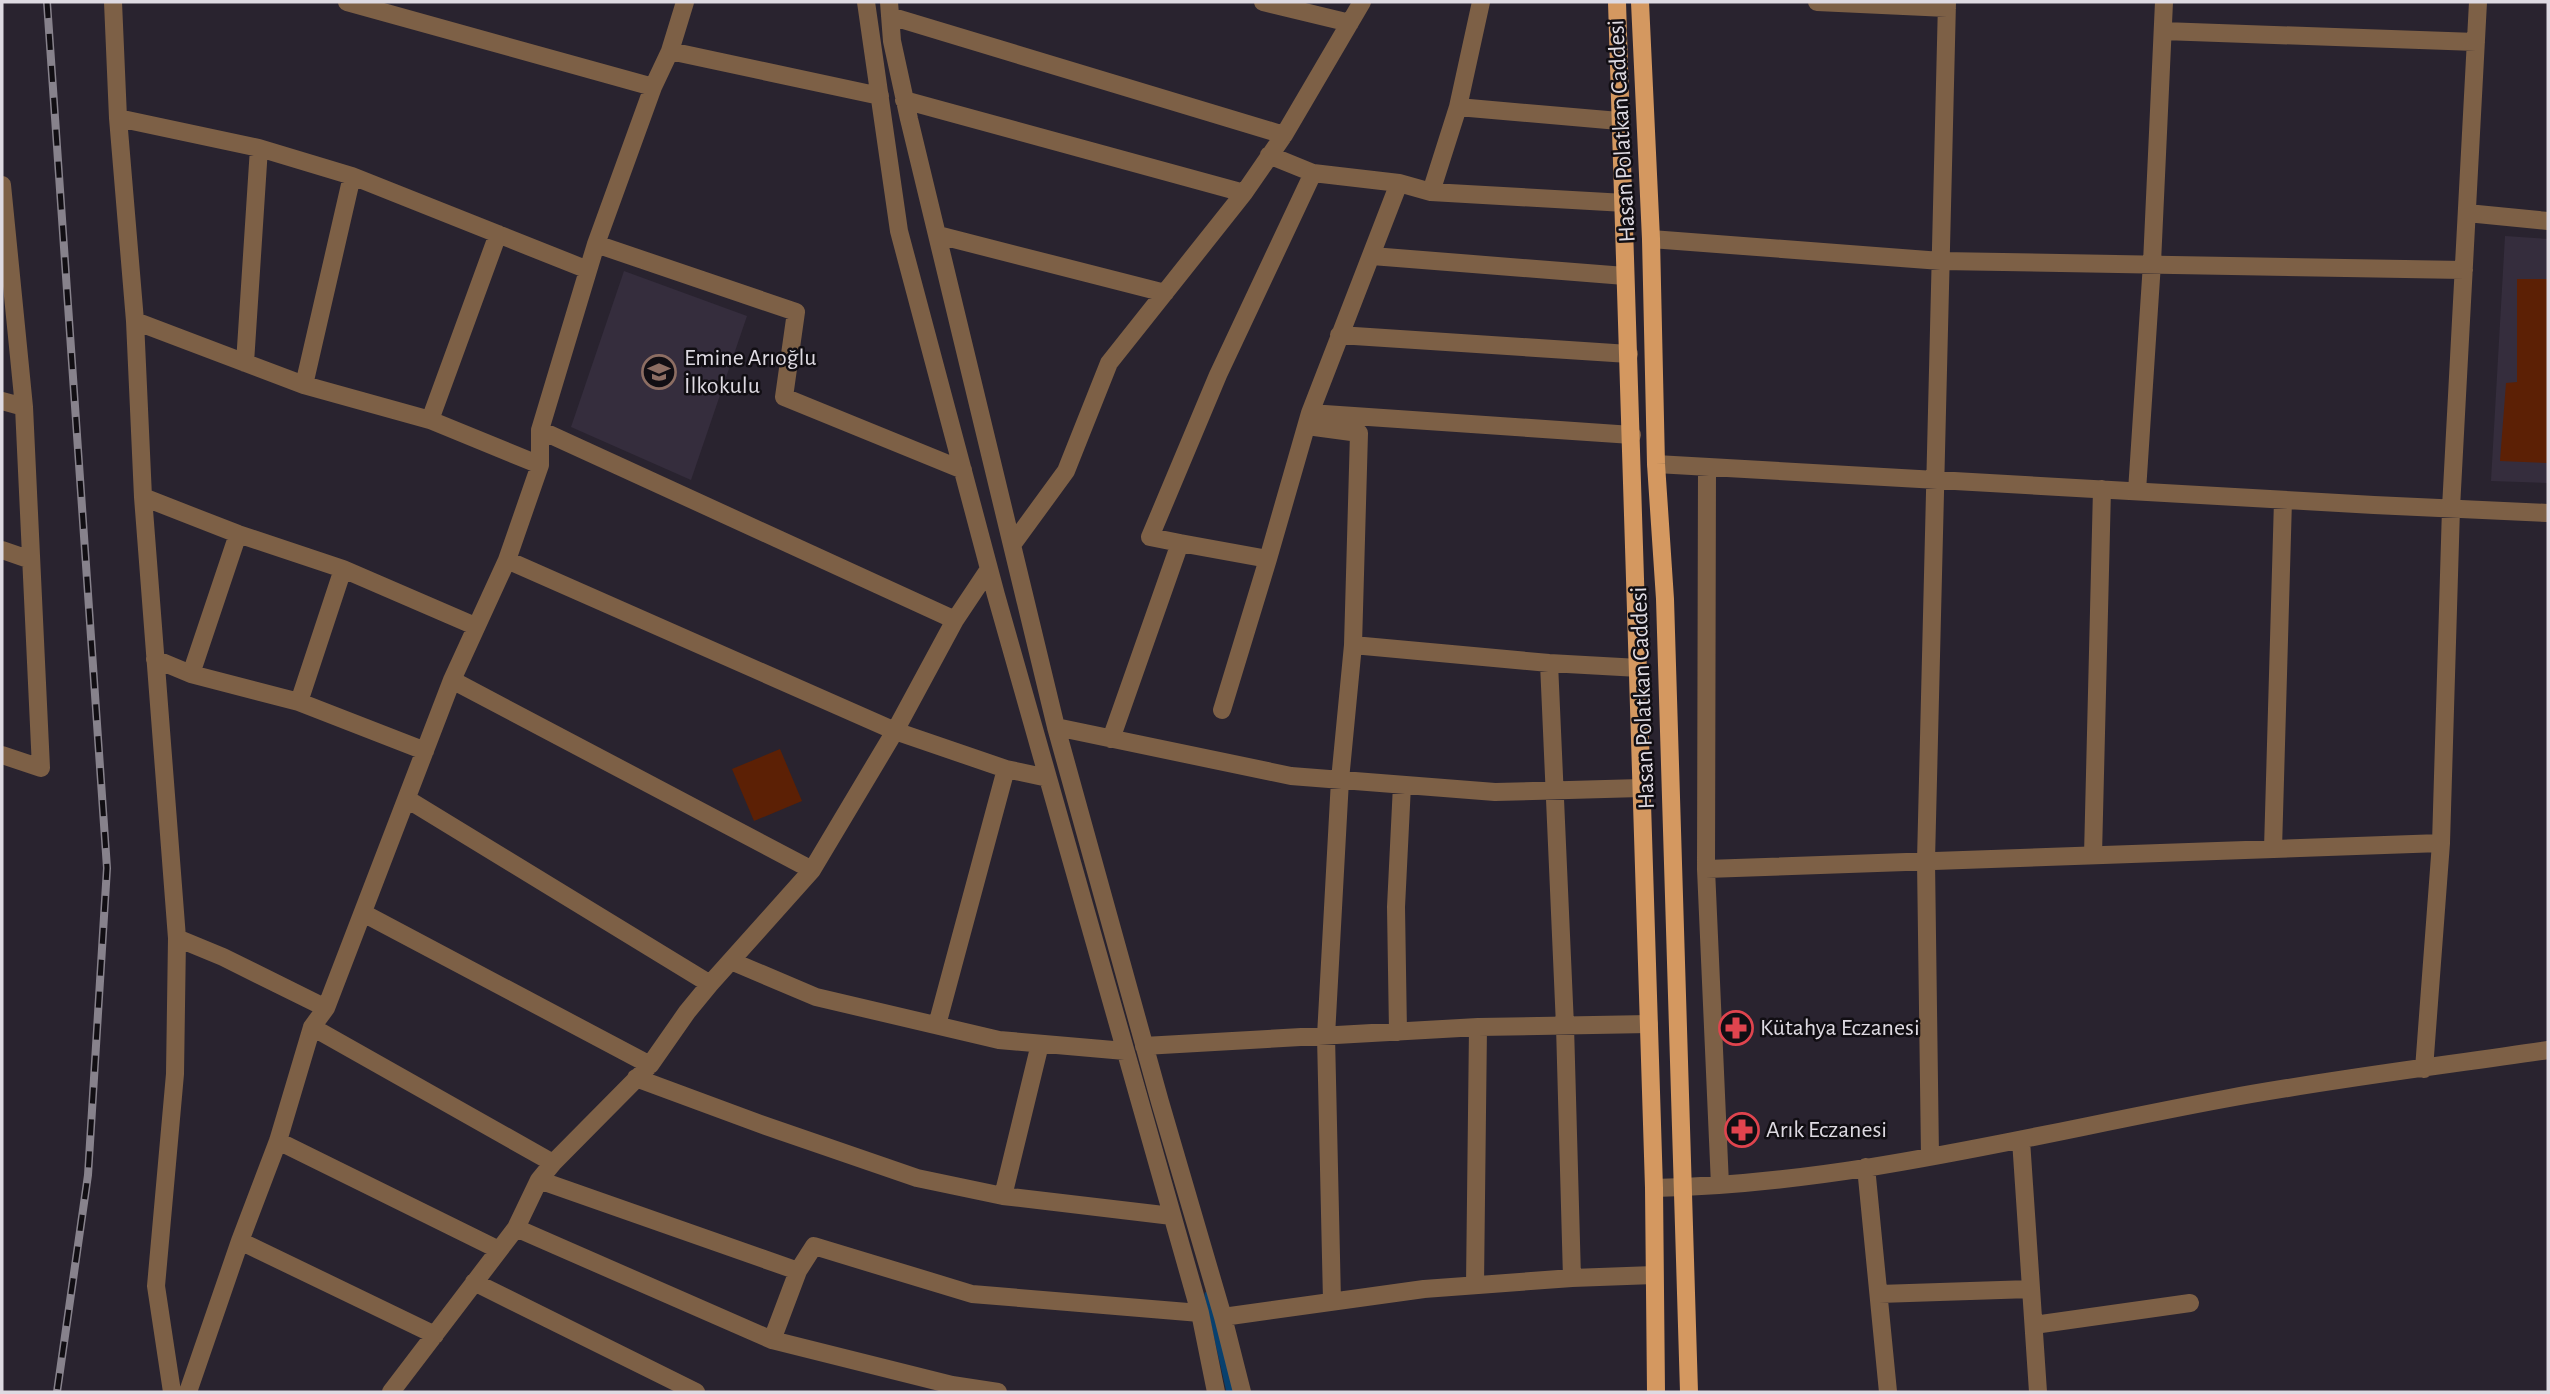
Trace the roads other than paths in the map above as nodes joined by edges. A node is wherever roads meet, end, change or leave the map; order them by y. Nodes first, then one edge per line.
1 (113, 2) edge
2 (347, 2) edge
3 (685, 2) edge
4 (866, 2) edge
5 (1263, 2) edge
6 (1362, 2) edge
7 (1481, 2) edge
8 (1616, 2) edge
9 (1640, 2) edge
10 (1817, 2) edge
11 (2164, 2) edge
12 (2478, 2) edge
13 (1947, 5) edge
14 (890, 9) edge
15 (1350, 23) junction
16 (2163, 31) junction
17 (2476, 42) junction
18 (670, 51) junction
19 (653, 87) junction
20 (880, 96) junction
21 (904, 100) junction
22 (1458, 107) junction
23 (118, 118) junction
24 (1619, 121) junction
25 (1284, 135) junction
26 (260, 148) junction
27 (1269, 155) junction
28 (1313, 173) junction
29 (352, 176) junction
30 (1399, 183) junction
31 (2, 185) edge
32 (1431, 192) junction
33 (1244, 193) junction
34 (1625, 203) junction
35 (2467, 213) junction
36 (2548, 220) edge
37 (498, 234) junction
38 (938, 235) junction
39 (1651, 239) junction
40 (596, 244) junction
41 (1372, 256) junction
42 (1941, 261) junction
43 (2152, 263) junction
44 (588, 271) junction
45 (2464, 271) junction
46 (1625, 276) junction
47 (1165, 293) junction
48 (135, 321) junction
49 (1339, 335) junction
50 (1629, 354) junction
51 (245, 363) junction
52 (304, 385) junction
53 (2, 401) edge
54 (24, 407) junction
55 (430, 420) junction
56 (1308, 420) junction
57 (541, 430) junction
58 (1632, 435) junction
59 (1656, 464) junction
60 (540, 465) junction
61 (1707, 467) junction
62 (963, 470) junction
63 (1937, 480) junction
64 (2102, 489) junction
65 (2137, 491) junction
66 (144, 497) junction
67 (2283, 500) junction
68 (2451, 508) junction
69 (2548, 513) edge
70 (239, 534) junction
71 (1180, 543) junction
72 (1012, 545) junction
73 (2, 550) edge
74 (1269, 559) junction
75 (31, 560) junction
76 (507, 560) junction
77 (343, 569) junction
78 (989, 569) junction
79 (956, 620) junction
80 (475, 626) junction
81 (1353, 645) junction
82 (155, 659) junction
83 (1549, 663) junction
84 (1639, 668) junction
85 (191, 674) junction
86 (452, 680) junction
87 (299, 702) junction
88 (1222, 710) dead end
89 (1056, 727) junction
90 (895, 731) junction
91 (1111, 739) junction
92 (425, 751) junction
93 (2, 755) edge
94 (1006, 769) junction
95 (1048, 778) junction
96 (1340, 780) junction
97 (1402, 785) junction
98 (1641, 788) junction
99 (1556, 790) junction
100 (407, 799) junction
101 (2441, 843) junction
102 (2273, 849) junction
103 (2093, 855) junction
104 (1926, 861) junction
105 (1706, 869) junction
106 (812, 870) junction
107 (363, 913) junction
108 (177, 938) junction
109 (731, 961) junction
110 (710, 984) junction
111 (326, 1008) junction
112 (1649, 1024) junction
113 (937, 1025) junction
114 (1565, 1026) junction
115 (312, 1027) junction
116 (1478, 1027) junction
117 (1398, 1032) junction
118 (1326, 1036) junction
119 (1040, 1044) junction
120 (1144, 1046) junction
121 (1125, 1051) junction
122 (2548, 1051) edge
123 (650, 1065) junction
124 (2424, 1069) junction
125 (636, 1078) junction
126 (2021, 1140) junction
127 (278, 1141) junction
128 (1930, 1156) junction
129 (553, 1163) junction
130 (1866, 1167) junction
131 (539, 1180) junction
132 (1720, 1185) junction
133 (1684, 1187) junction
134 (1654, 1188) junction
135 (1003, 1196) junction
136 (1172, 1216) junction
137 (516, 1228) junction
138 (240, 1241) junction
139 (499, 1250) junction
140 (798, 1271) junction
141 (1654, 1275) junction
142 (1572, 1278) junction
143 (474, 1282) junction
144 (1475, 1285) junction
145 (2031, 1289) junction
146 (1879, 1294) junction
147 (1332, 1301) junction
148 (2190, 1303) dead end
149 (1200, 1313) junction
150 (1223, 1317) junction
151 (2034, 1325) junction
152 (435, 1335) junction
153 (772, 1340) junction
154 (172, 1392) edge
155 (188, 1392) edge
156 (391, 1392) edge
157 (695, 1392) edge
158 (998, 1392) edge
159 (1216, 1392) edge
160 (1242, 1392) edge
161 (1656, 1392) edge
162 (1689, 1392) edge
163 (1888, 1392) edge
164 (2038, 1392) edge

1 - 23 street
2 - 19 street
3 - 18 street
4 - 20 street
5 - 15 street
6 - 15 street
7 - 22 street
8 - 24 main road, Hasan Polatkan Caddesi
9 - 39 main road, Hasan Polatkan Caddesi
10 - 13 street
11 - 16 street
12 - 17 street
13 - 42 street
14 - 21 street
14 - 25 street
15 - 25 street
16 - 17 street
16 - 43 street
17 - 35 street
18 - 19 street
18 - 20 street
19 - 40 street
20 - 62 street
21 - 33 street
21 - 38 street
22 - 24 street
22 - 32 street
23 - 26 street
23 - 48 street
24 - 34 main road, Hasan Polatkan Caddesi
25 - 27 street
26 - 29 street
26 - 51 street
27 - 28 street
27 - 33 street
28 - 30 street
28 - 71 street
29 - 37 street
29 - 52 street
30 - 32 street
30 - 41 street
31 - 54 street
32 - 34 street
33 - 47 street
34 - 46 main road, Hasan Polatkan Caddesi
35 - 36 street
35 - 45 street
37 - 44 street
37 - 55 street
38 - 47 street
38 - 72 street
39 - 42 street
39 - 59 main road, Hasan Polatkan Caddesi
40 - 44 street
40 - 62 street
41 - 46 street
41 - 49 street
42 - 43 street
42 - 63 street
43 - 45 street
43 - 65 street
44 - 57 street
45 - 68 street
46 - 50 main road, Hasan Polatkan Caddesi
47 - 72 street
48 - 51 street
48 - 66 street
49 - 50 street
49 - 56 street
50 - 58 main road, Hasan Polatkan Caddesi
51 - 52 street
52 - 55 street
53 - 54 street
54 - 75 street
55 - 60 street
56 - 58 street
56 - 74 street
56 - 81 street
57 - 60 street
57 - 79 street
58 - 84 main road, Hasan Polatkan Caddesi
59 - 61 street
59 - 133 main road, Hasan Polatkan Caddesi
60 - 76 street
61 - 63 street
61 - 105 street
62 - 78 street
63 - 64 street
63 - 104 street
64 - 65 street
64 - 103 street
65 - 67 street
66 - 70 street
66 - 82 street
67 - 68 street
67 - 102 street
68 - 69 street
68 - 101 street
70 - 77 street
70 - 85 street
71 - 74 street
71 - 91 street
72 - 89 street
73 - 75 street
74 - 88 street
75 - 93 street
76 - 80 street
76 - 90 street
77 - 80 street
77 - 87 street
78 - 79 street
78 - 95 street
79 - 90 street
80 - 86 street
81 - 83 street
81 - 96 street
82 - 85 street
82 - 108 street
83 - 84 street
83 - 99 street
84 - 98 main road, Hasan Polatkan Caddesi
85 - 87 street
86 - 92 street
86 - 106 street
87 - 92 street
89 - 91 street
89 - 120 street
90 - 94 street
90 - 106 street
91 - 96 street
92 - 100 street
94 - 95 street
94 - 113 street
95 - 121 street
96 - 97 street
96 - 118 street
97 - 99 street
97 - 117 street
98 - 99 street
98 - 112 main road, Hasan Polatkan Caddesi
99 - 114 street
100 - 107 street
100 - 110 street
101 - 102 street
101 - 124 street
102 - 103 street
103 - 104 street
104 - 105 street
104 - 128 street
105 - 132 street
106 - 109 street
107 - 111 street
107 - 123 street
108 - 111 street
108 - 154 street
109 - 110 street
109 - 113 street
110 - 123 street
111 - 115 street
112 - 114 street
112 - 134 main road, Hasan Polatkan Caddesi
113 - 119 street
114 - 116 street
114 - 142 street
115 - 127 street
115 - 129 street
116 - 117 street
116 - 144 street
117 - 118 street
118 - 120 street
118 - 147 street
119 - 121 street
119 - 135 street
120 - 150 street
121 - 136 street
122 - 124 street
123 - 125 street
124 - 126 street
125 - 129 street
125 - 135 street
126 - 128 street
126 - 145 street
127 - 138 street
127 - 139 street
128 - 130 street
129 - 131 street
130 - 132 street
130 - 146 street
131 - 137 street
131 - 140 street
132 - 133 street
133 - 134 street
133 - 162 main road, Hasan Polatkan Caddesi
134 - 141 main road, Hasan Polatkan Caddesi
135 - 136 street
136 - 149 street
137 - 139 street
137 - 153 street
138 - 152 street
138 - 155 street
139 - 143 street
140 - 149 street
140 - 153 street
141 - 142 street
141 - 161 main road, Hasan Polatkan Caddesi
142 - 144 street
143 - 152 street
143 - 157 street
144 - 147 street
145 - 146 street
145 - 151 street
146 - 163 street
147 - 150 street
148 - 151 street
149 - 159 street
150 - 160 street
151 - 164 street
152 - 156 street
153 - 158 street

